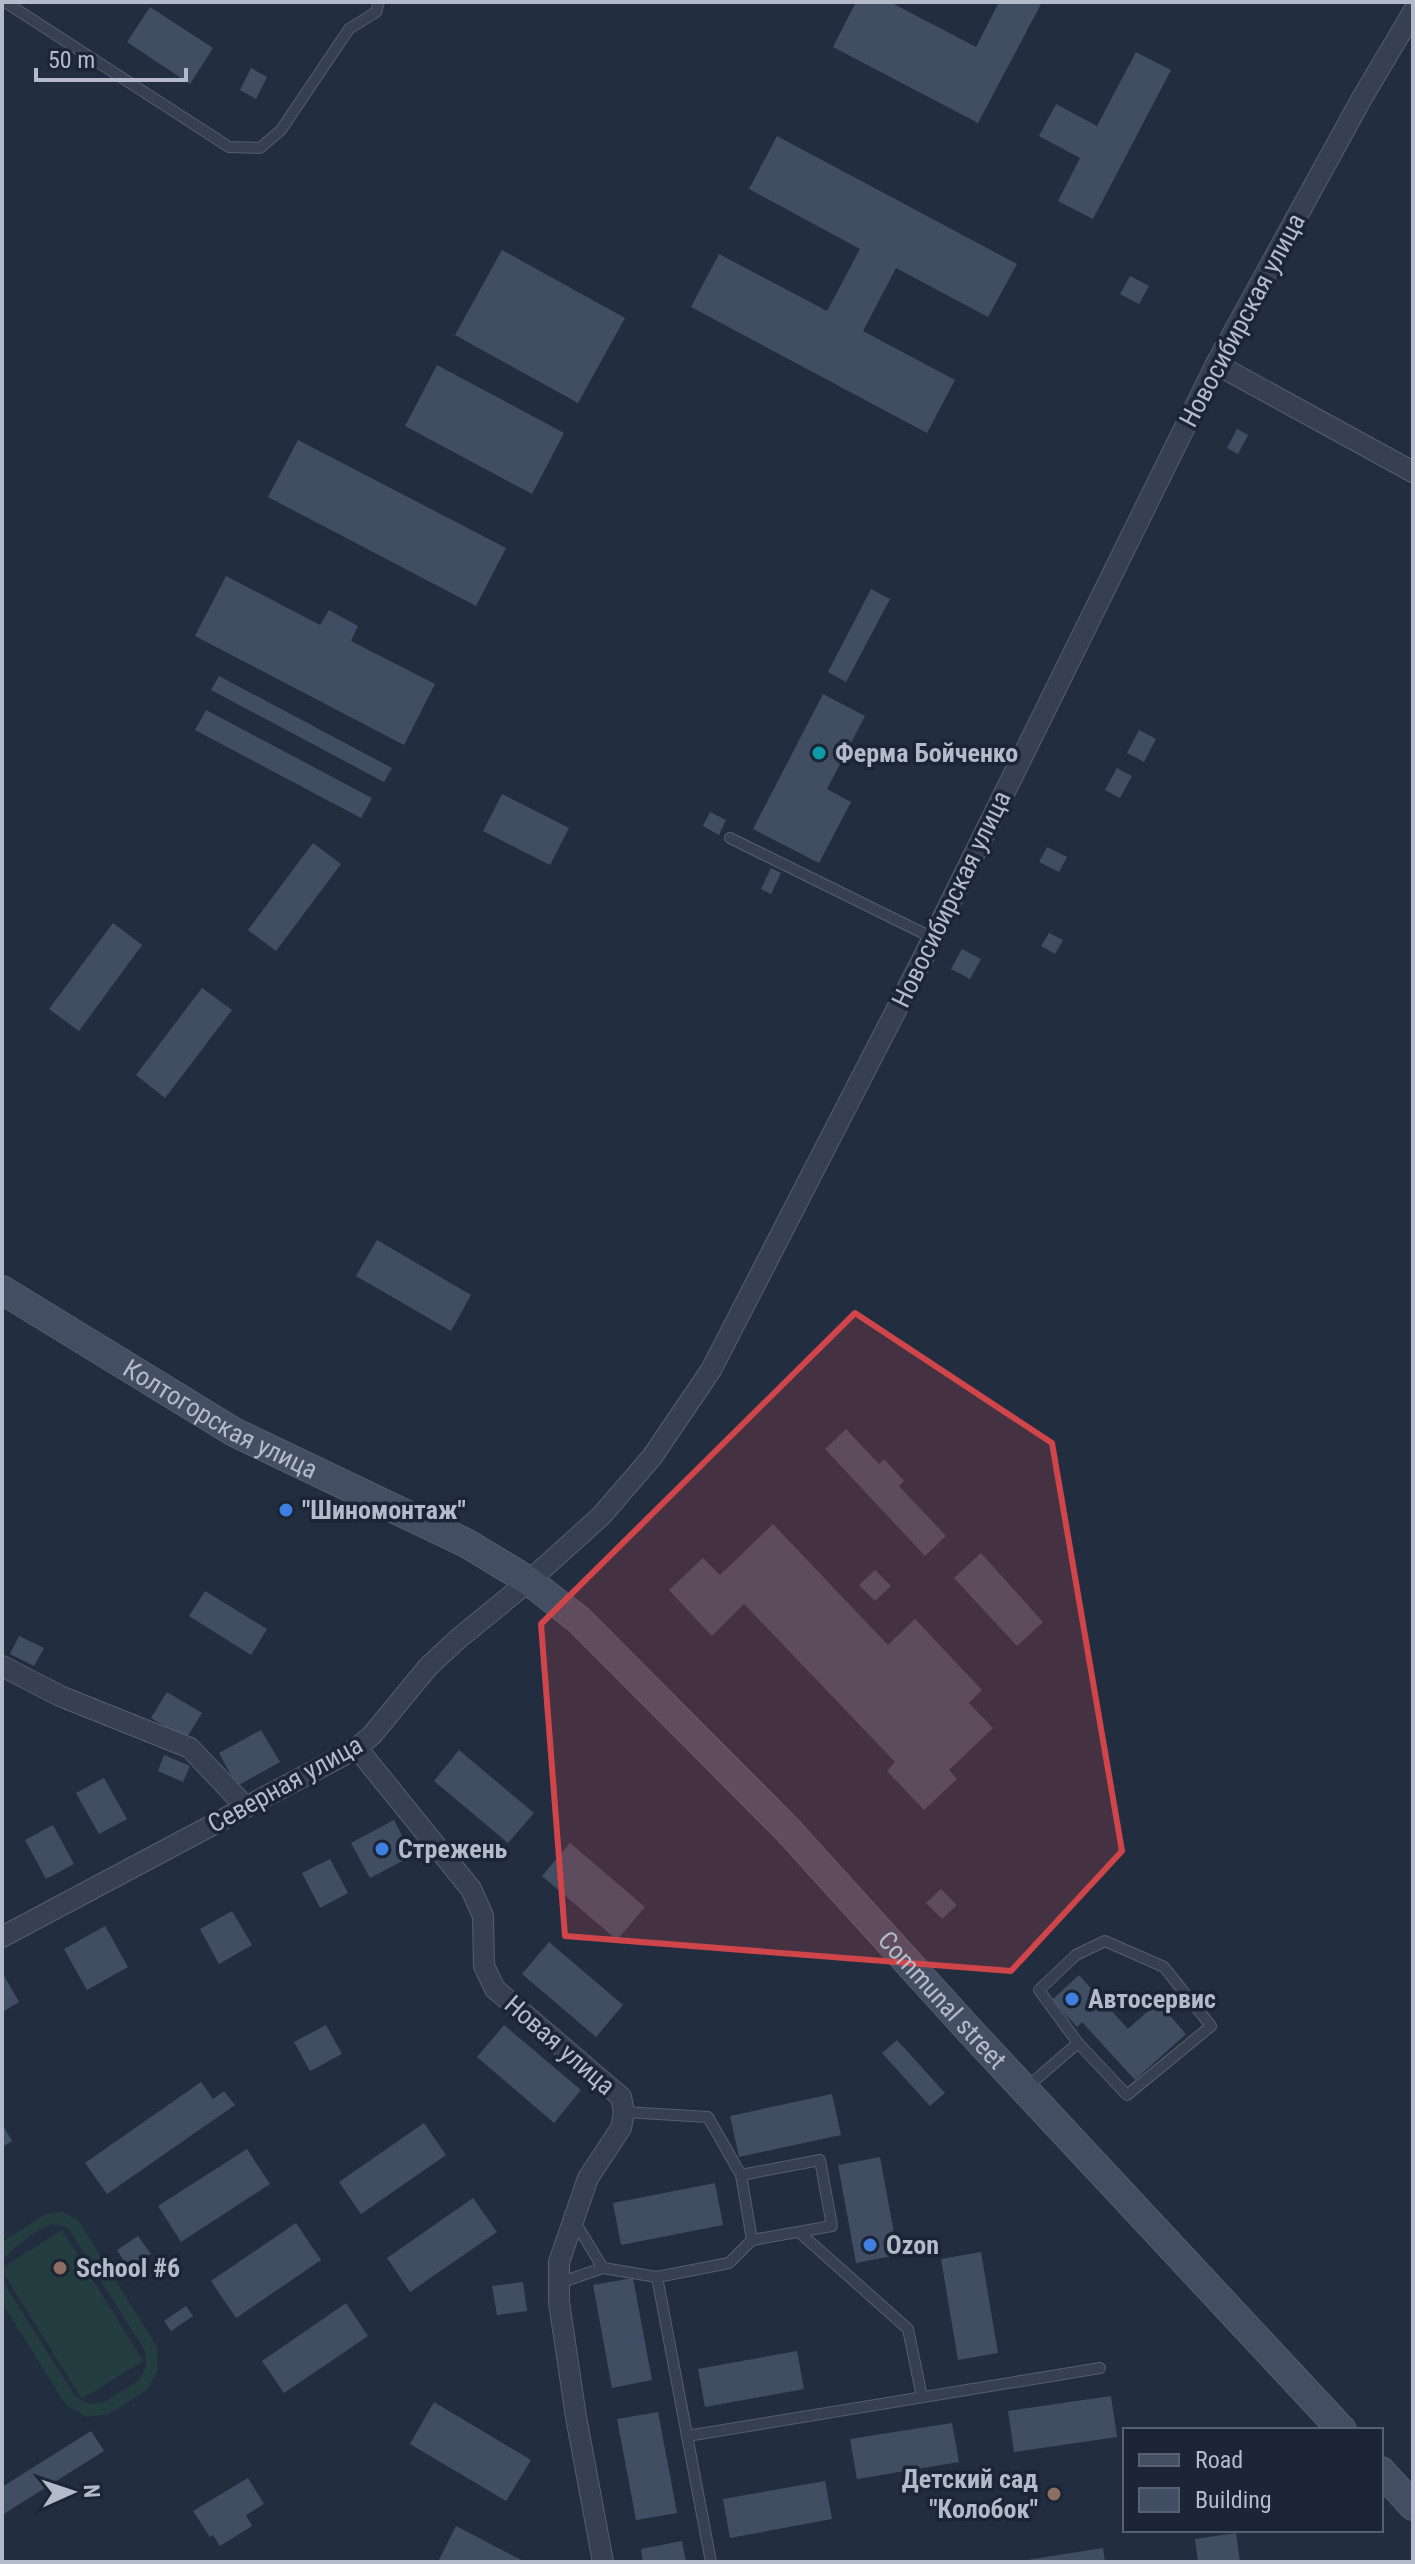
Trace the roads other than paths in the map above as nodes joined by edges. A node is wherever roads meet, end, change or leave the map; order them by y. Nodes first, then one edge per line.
1 (5, 2) edge
2 (379, 2) edge
3 (1413, 12) edge
4 (1216, 364) junction
5 (1413, 472) edge
6 (730, 838) dead end
7 (933, 938) junction
8 (2, 1290) edge
9 (529, 1581) junction
10 (2, 1666) edge
11 (357, 1748) junction
12 (246, 1807) junction
13 (2, 1937) edge
14 (1078, 2043) junction
15 (1025, 2090) junction
16 (624, 2112) junction
17 (741, 2175) junction
18 (573, 2220) junction
19 (799, 2232) junction
20 (752, 2240) junction
21 (603, 2268) junction
22 (657, 2277) junction
23 (559, 2283) junction
24 (1100, 2368) dead end
25 (922, 2397) junction
26 (1340, 2428) edge
27 (687, 2436) junction
28 (1383, 2473) edge
29 (1413, 2506) edge
30 (603, 2562) edge
31 (711, 2562) edge

1 - 2 lane
3 - 4 street, Новосибирская улица
4 - 5 street
4 - 7 street, Новосибирская улица
6 - 7 lane
7 - 9 street, Новосибирская улица
8 - 9 main road, Колтогорская улица
9 - 11 street, Северная улица
9 - 15 main road, Communal street
10 - 12 street
11 - 12 street, Северная улица
11 - 16 street, Новая улица
12 - 13 street, Северная улица
14 - 14 lane
14 - 15 lane
15 - 26 main road, Communal street
16 - 17 lane
16 - 18 street, Новая улица
17 - 19 lane
17 - 20 lane
18 - 21 lane
18 - 23 street, Новая улица
19 - 20 lane
19 - 25 lane
20 - 22 lane
21 - 22 lane
21 - 23 lane
22 - 27 lane
23 - 30 street, Новая улица
24 - 25 lane
25 - 27 lane
27 - 31 lane
28 - 29 main road

